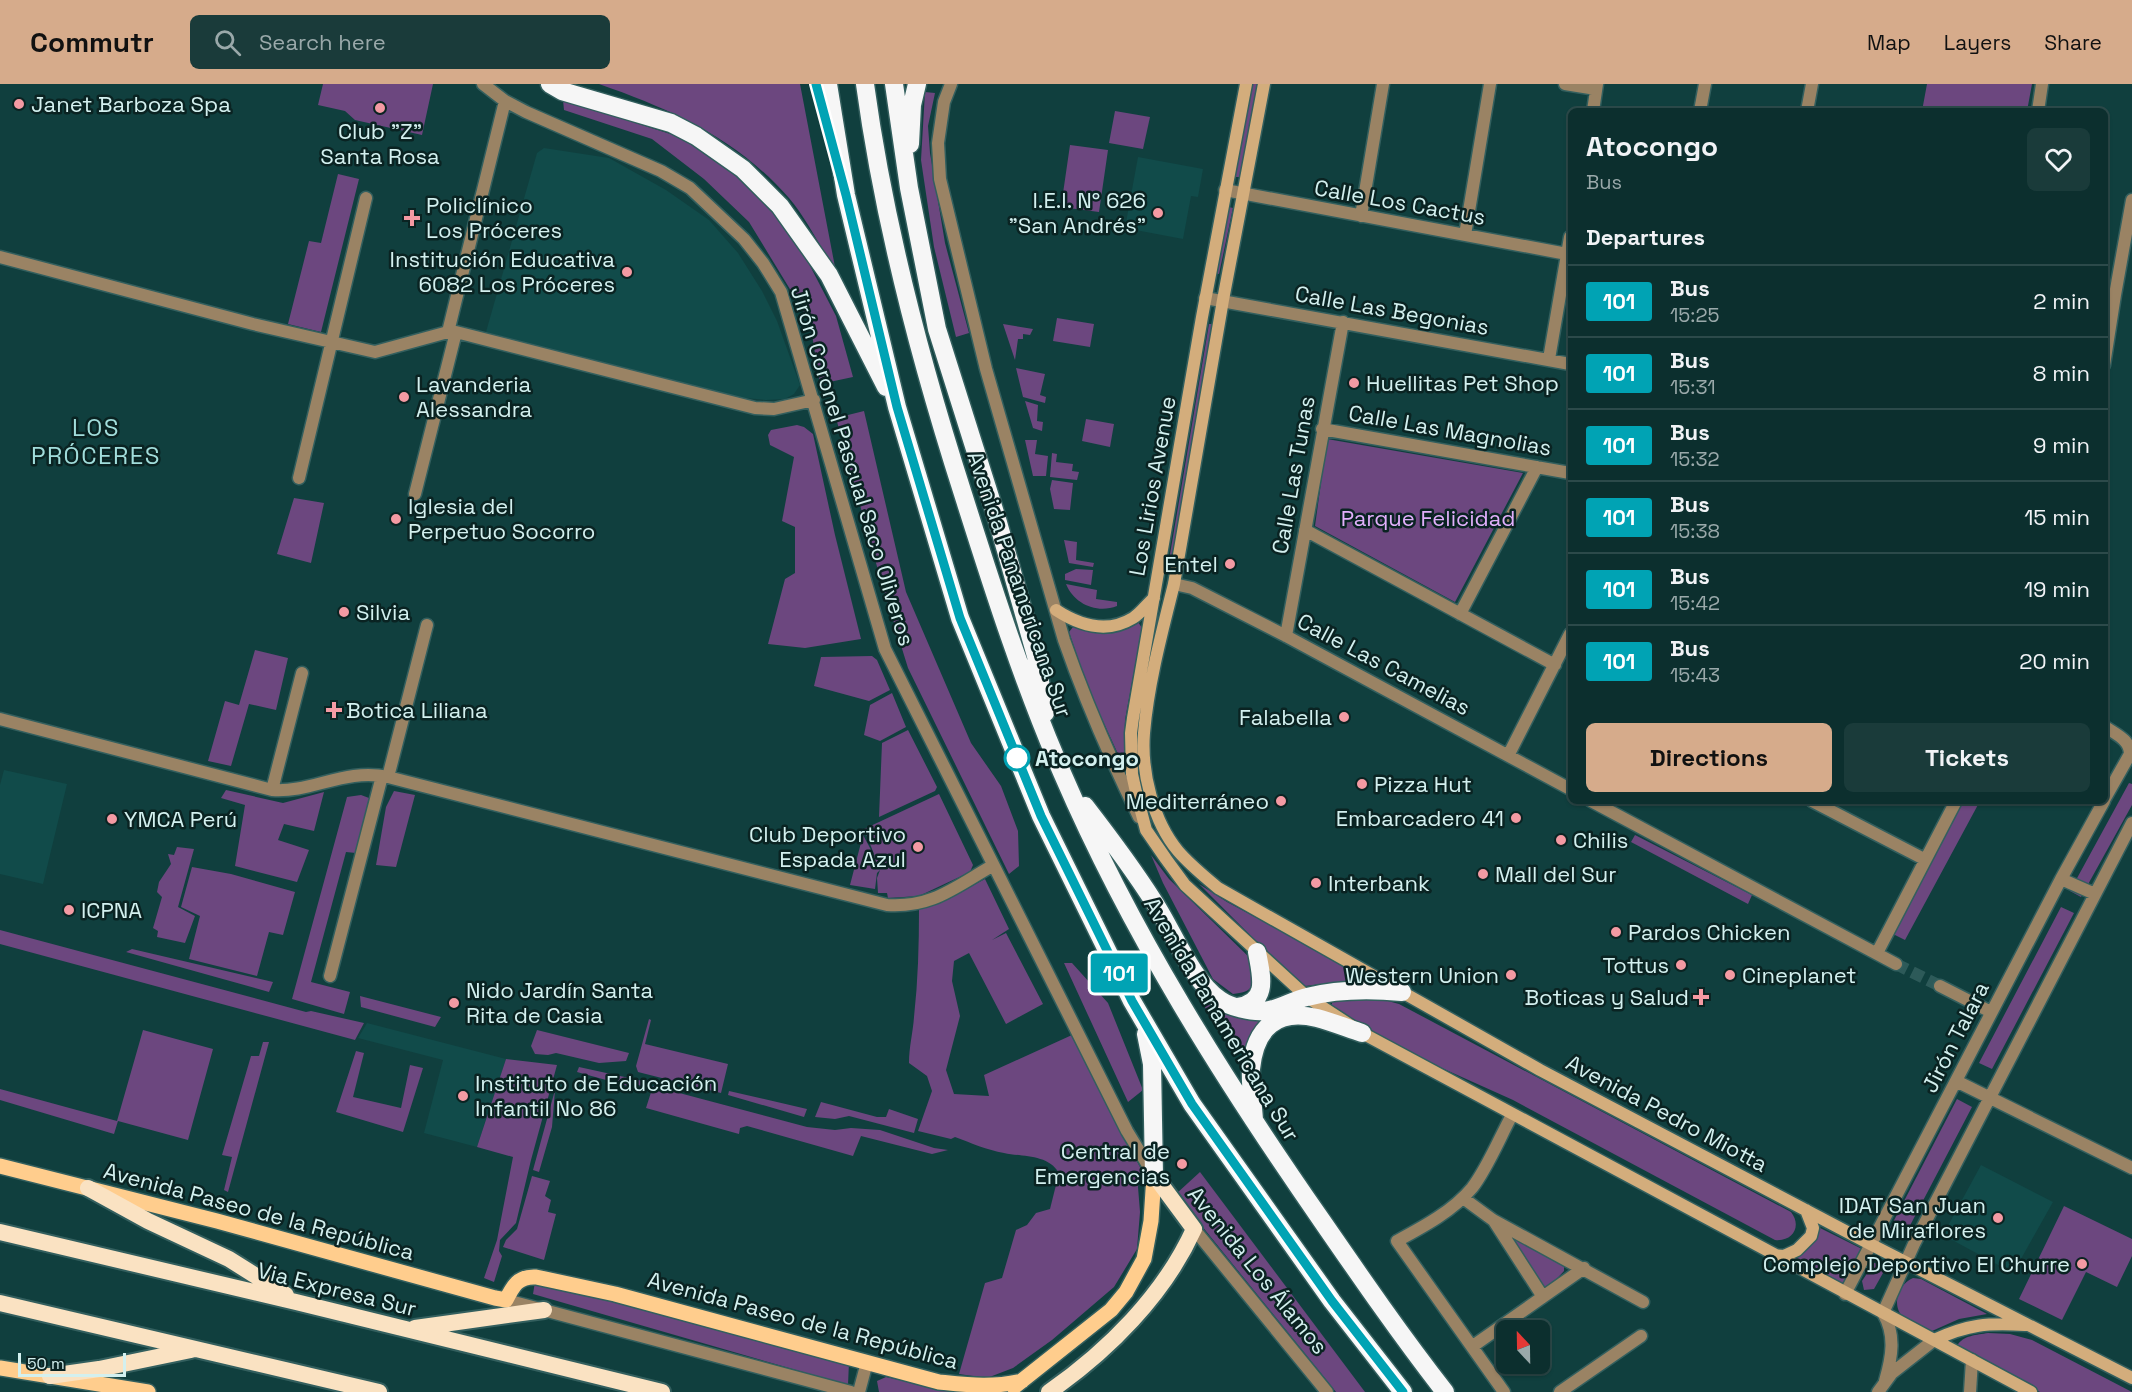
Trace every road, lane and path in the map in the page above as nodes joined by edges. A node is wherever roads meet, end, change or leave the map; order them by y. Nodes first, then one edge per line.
1 (483, 84) edge
2 (550, 84) edge
3 (816, 84) edge
4 (828, 84) edge
5 (865, 84) edge
6 (894, 84) edge
7 (917, 84) edge
8 (951, 84) edge
9 (1246, 84) edge
10 (1263, 84) edge
11 (1383, 84) edge
12 (1490, 84) edge
13 (1565, 84) edge
14 (1705, 84) edge
15 (1812, 84) edge
16 (2042, 84) edge
17 (1597, 87) edge
18 (505, 101) junction
19 (1594, 108) edge
20 (1701, 108) edge
21 (1808, 108) edge
22 (2038, 108) edge
23 (909, 188) junction
24 (1225, 190) junction
25 (1242, 194) junction
26 (846, 195) junction
27 (366, 198) dead end
28 (2132, 200) edge
29 (1361, 216) junction
30 (1465, 235) junction
31 (1568, 248) edge
32 (1567, 254) junction
33 (0, 257) edge
34 (1205, 298) junction
35 (1222, 300) junction
36 (1343, 322) junction
37 (452, 332) junction
38 (2108, 340) edge
39 (330, 343) junction
40 (1550, 359) junction
41 (1568, 363) edge
42 (814, 400) junction
43 (897, 407) junction
44 (1322, 429) junction
45 (1537, 467) junction
46 (1568, 473) edge
47 (299, 478) dead end
48 (416, 494) dead end
49 (1305, 530) junction
50 (1174, 584) junction
51 (1154, 598) junction
52 (1056, 610) junction
53 (1460, 614) junction
54 (427, 625) dead end
55 (1286, 636) junction
56 (1568, 638) edge
57 (1555, 665) junction
58 (302, 673) dead end
59 (0, 719) edge
60 (2108, 729) edge
61 (1050, 744) junction
62 (1509, 754) junction
63 (2130, 761) edge
64 (385, 776) junction
65 (1063, 777) junction
66 (1568, 788) edge
67 (272, 790) junction
68 (2108, 795) edge
69 (1600, 804) edge
70 (1954, 804) edge
71 (2102, 804) edge
72 (1829, 805) edge
73 (2132, 823) edge
74 (1146, 830) junction
75 (1924, 859) junction
76 (992, 866) junction
77 (1193, 867) joint
78 (2061, 879) junction
79 (2095, 894) junction
80 (1257, 952) junction
81 (1877, 953) junction
82 (1896, 963) tunnel mouth
83 (330, 976) dead end
84 (1940, 986) tunnel mouth
85 (1402, 992) junction
86 (1307, 997) junction
87 (1238, 1007) junction
88 (1991, 1012) junction
89 (1142, 1018) junction
90 (1362, 1033) junction
91 (1956, 1081) junction
92 (1990, 1096) junction
93 (1512, 1115) junction
94 (1255, 1125) junction
95 (0, 1166) edge
96 (2132, 1168) edge
97 (1154, 1175) junction
98 (88, 1188) junction
99 (1463, 1198) junction
100 (1806, 1210) junction
101 (1494, 1220) junction
102 (1194, 1229) junction
103 (0, 1232) edge
104 (1870, 1244) junction
105 (1772, 1255) junction
106 (1905, 1262) junction
107 (1584, 1268) junction
108 (1845, 1294) junction
109 (1543, 1297) junction
110 (506, 1300) junction
111 (297, 1302) junction
112 (1642, 1302) dead end
113 (0, 1303) edge
114 (544, 1310) junction
115 (1883, 1313) junction
116 (2029, 1325) junction
117 (406, 1329) junction
118 (1641, 1336) dead end
119 (1934, 1340) junction
120 (1473, 1347) junction
121 (195, 1349) junction
122 (1972, 1360) junction
123 (867, 1362) junction
124 (0, 1368) edge
125 (50, 1376) junction
126 (2132, 1378) edge
127 (1022, 1381) junction
128 (1885, 1381) junction
129 (143, 1392) edge
130 (379, 1392) edge
131 (662, 1392) edge
132 (851, 1392) edge
133 (859, 1392) edge
134 (1008, 1392) edge
135 (1048, 1392) edge
136 (1327, 1392) edge
137 (1402, 1392) edge
138 (1445, 1392) edge
139 (1504, 1392) edge
140 (1560, 1392) edge
141 (1878, 1392) edge
142 (1970, 1392) edge
143 (2031, 1392) edge

1 - 18 street, Jirón Coronel Pascual Saco Oliveros
2 - 43 highway
3 - 26 highway
4 - 26 highway
5 - 61 highway, Avenida Panamericana Sur
6 - 23 highway
7 - 23 highway
8 - 52 street
9 - 24 main road, Los Lirios Avenue
10 - 25 main road, Los Lirios Avenue
11 - 29 street
12 - 30 street
13 - 17 street
14 - 20 street
15 - 21 street
16 - 22 street
17 - 19 street
18 - 37 street
18 - 42 street, Jirón Coronel Pascual Saco Oliveros
23 - 61 highway
24 - 25 street, Calle Los Cactus
24 - 34 main road, Los Lirios Avenue
25 - 29 street, Calle Los Cactus
25 - 35 main road, Los Lirios Avenue
26 - 43 highway
27 - 39 street
28 - 38 street
29 - 30 street, Calle Los Cactus
30 - 32 street, Calle Los Cactus
31 - 32 street
32 - 40 street
33 - 39 street
34 - 35 street, Calle Las Begonias
34 - 51 main road, Los Lirios Avenue
35 - 36 street, Calle Las Begonias
35 - 50 main road, Los Lirios Avenue
36 - 40 street, Calle Las Begonias
36 - 44 street, Calle Las Tunas
37 - 39 street
37 - 42 street
37 - 48 street
39 - 47 street
40 - 41 street, Calle Las Begonias
42 - 76 street, Jirón Coronel Pascual Saco Oliveros
43 - 89 highway
44 - 45 street, Calle Las Magnolias
44 - 49 street, Calle Las Tunas
45 - 46 street, Calle Las Magnolias
45 - 53 street
49 - 53 street
49 - 55 street, Calle Las Tunas
50 - 55 street, Calle Las Camelias
50 - 77 main road, Los Lirios Avenue
51 - 52 main road
51 - 74 main road, Los Lirios Avenue
52 - 74 street
53 - 57 street
54 - 64 street
55 - 62 street, Calle Las Camelias
56 - 57 street
57 - 62 street
58 - 67 street
59 - 67 street
60 - 63 street
61 - 65 highway, Avenida Panamericana Sur
62 - 66 street, Calle Las Camelias
63 - 68 street, Jirón Talara
64 - 67 street
64 - 76 street
64 - 83 street
65 - 87 highway
65 - 94 highway, Avenida Panamericana Sur
69 - 81 street
70 - 75 street
71 - 78 street, Jirón Talara
72 - 75 street
73 - 79 street
74 - 80 main road, Los Lirios Avenue
75 - 81 street
76 - 97 street, Jirón Coronel Pascual Saco Oliveros
77 - 85 main road, Avenida Pedro Miotta
78 - 79 street
78 - 88 street, Jirón Talara
79 - 92 street
80 - 86 main road
80 - 87 highway
81 - 82 street
84 - 88 street
85 - 86 highway
85 - 100 main road, Avenida Pedro Miotta
86 - 87 highway
86 - 90 main road
88 - 91 street, Jirón Talara
89 - 97 highway
89 - 137 highway
90 - 93 main road
90 - 94 highway
91 - 92 street
91 - 104 street, Jirón Talara
92 - 96 street
92 - 106 street
93 - 99 street
93 - 105 main road
94 - 138 highway, Avenida Panamericana Sur
95 - 98 main road, Avenida Paseo de la República
97 - 102 highway, Avenida Los Álamos
97 - 127 main road, Avenida Paseo de la República
98 - 110 main road, Avenida Paseo de la República
98 - 111 highway
99 - 101 street
99 - 120 street
100 - 104 main road, Avenida Pedro Miotta
100 - 105 main road
101 - 107 street
101 - 109 street
102 - 135 highway
102 - 136 street, Avenida Los Álamos
103 - 111 highway, Via Expresa Sur
104 - 106 main road, Avenida Pedro Miotta
104 - 108 street, Jirón Talara
105 - 108 main road
106 - 115 street
106 - 116 main road, Avenida Pedro Miotta
107 - 109 street
107 - 112 street
108 - 115 main road
109 - 120 street
110 - 114 street, Avenida Paseo de la República
110 - 123 main road, Avenida Paseo de la República
111 - 117 highway, Via Expresa Sur
113 - 121 highway
114 - 117 highway
114 - 132 street, Avenida Paseo de la República
115 - 119 main road
115 - 128 street
116 - 119 main road
116 - 126 main road, Avenida Pedro Miotta
117 - 131 highway, Via Expresa Sur
118 - 140 street
119 - 122 main road
119 - 128 street
120 - 139 street
121 - 125 highway
121 - 130 highway
122 - 142 street
122 - 143 main road
123 - 127 main road, Avenida Paseo de la República
123 - 133 street
124 - 125 main road
125 - 129 main road
127 - 134 main road
128 - 141 street

